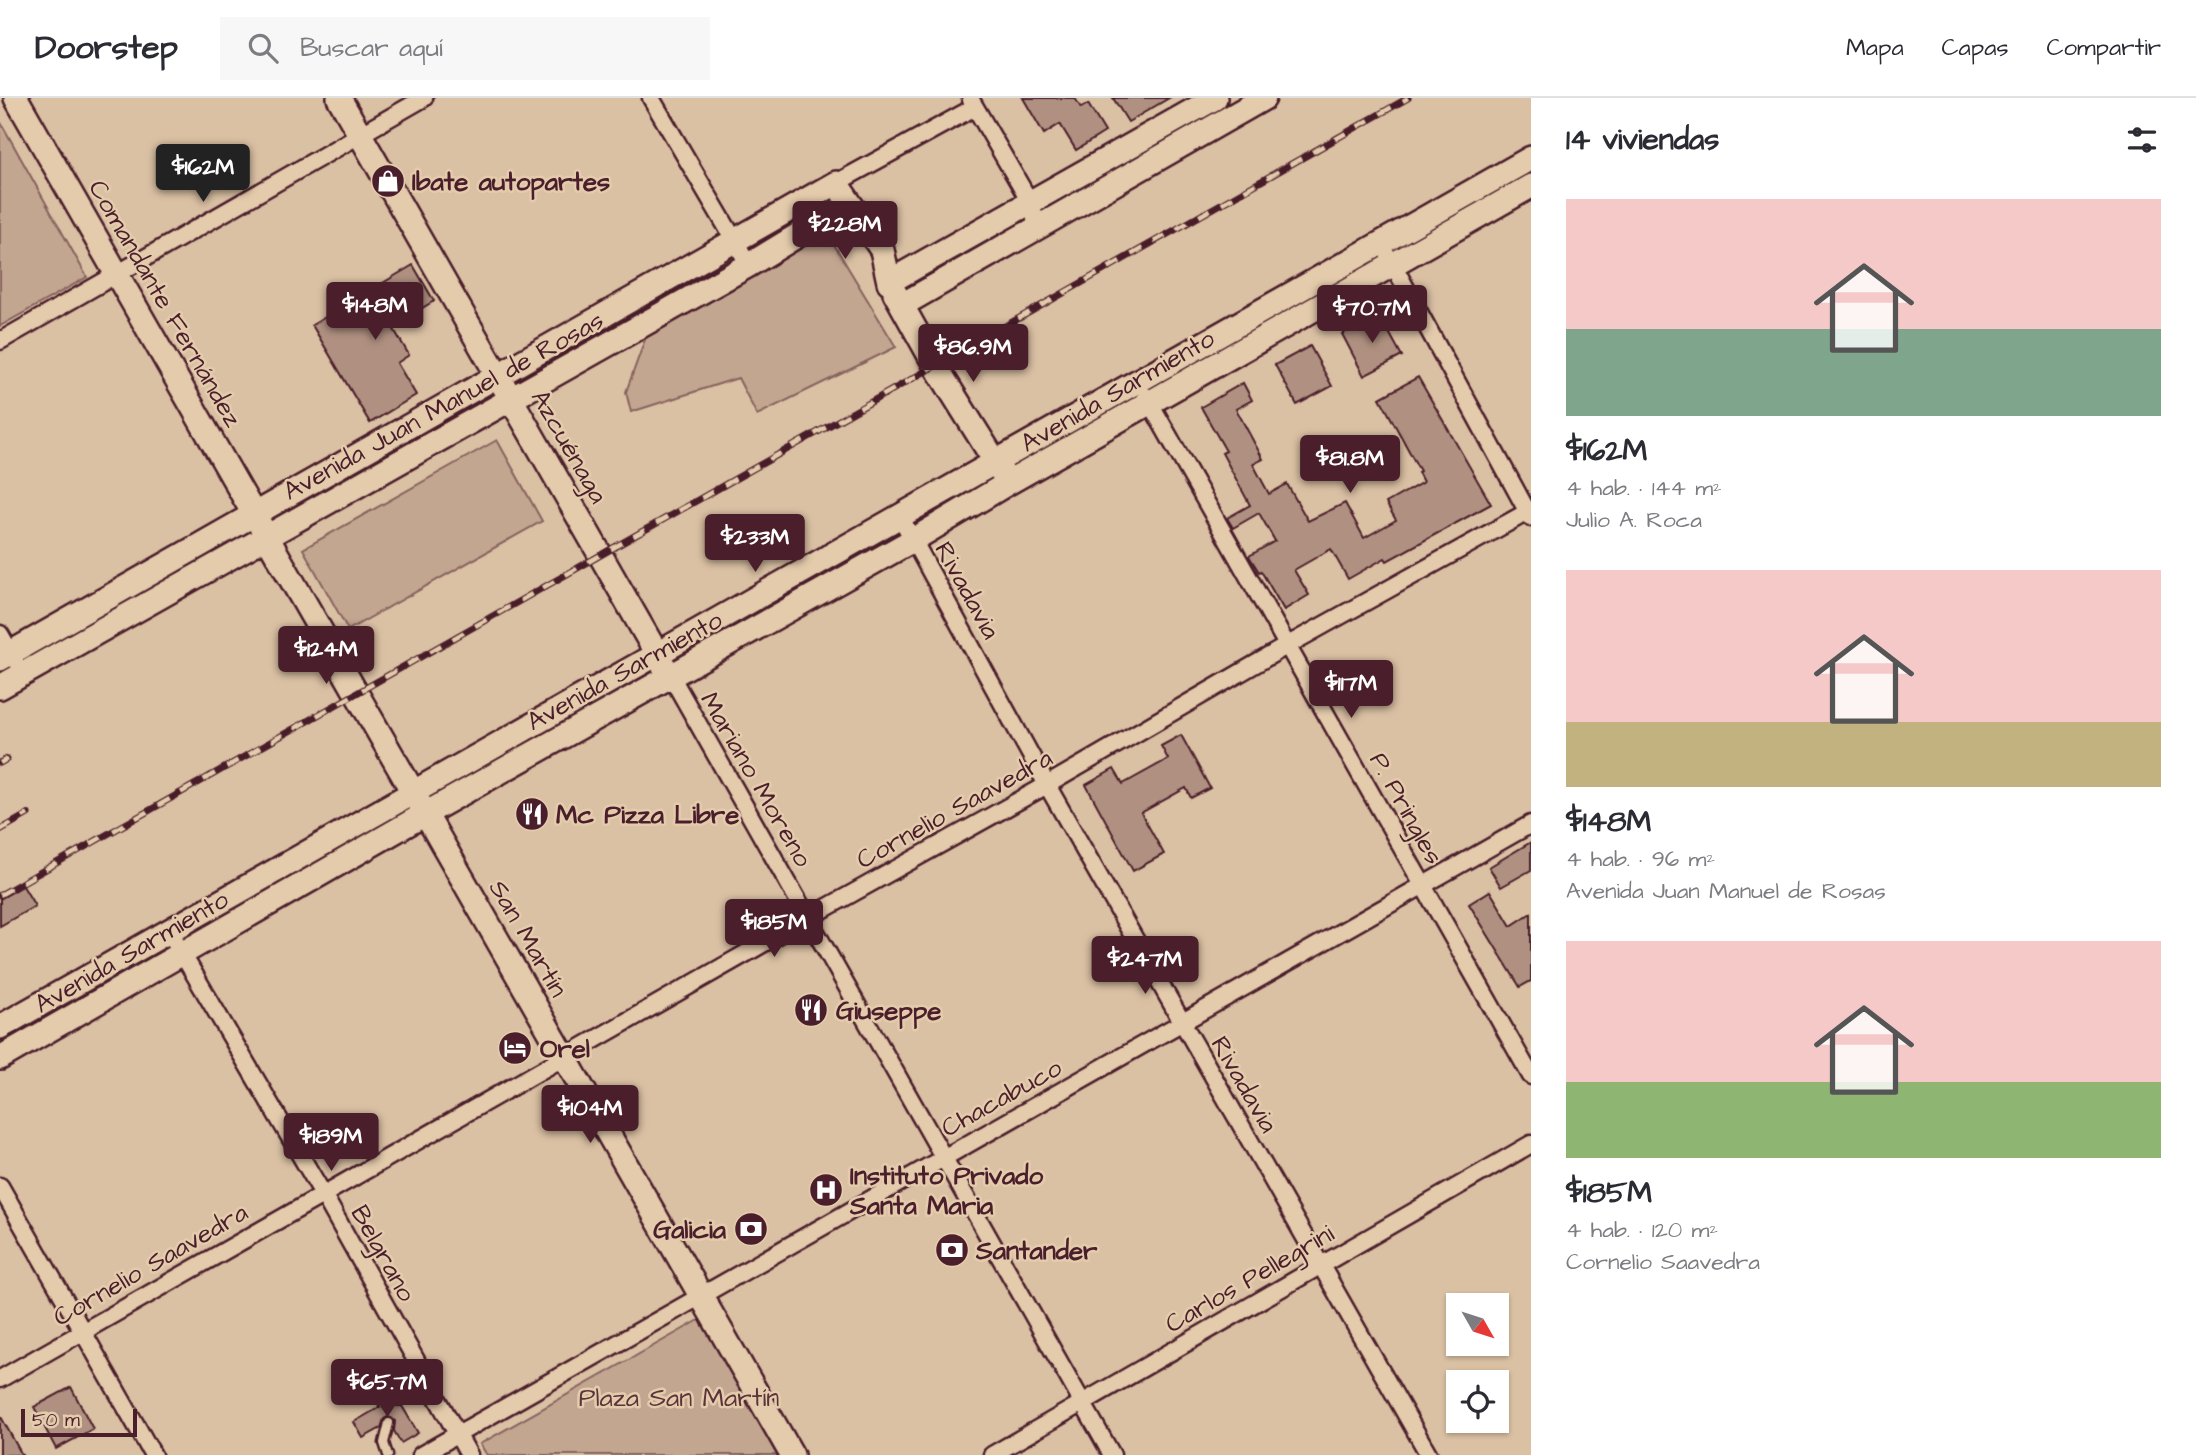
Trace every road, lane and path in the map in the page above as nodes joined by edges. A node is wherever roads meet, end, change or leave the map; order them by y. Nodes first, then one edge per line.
1 (16, 98) edge
2 (339, 98) edge
3 (424, 98) edge
4 (651, 98) edge
5 (1215, 98) edge
6 (1264, 98) edge
7 (973, 102) edge
8 (360, 135) junction
9 (1531, 158) edge
10 (1531, 186) edge
11 (829, 187) junction
12 (1030, 202) junction
13 (836, 212) junction
14 (1038, 226) junction
15 (734, 241) junction
16 (1382, 243) junction
17 (1393, 264) junction
18 (749, 265) junction
19 (117, 274) junction
20 (889, 282) junction
21 (902, 305) junction
22 (0, 341) edge
23 (498, 376) junction
24 (1139, 381) junction
25 (511, 399) junction
26 (1150, 403) junction
27 (996, 461) junction
28 (1008, 483) junction
29 (1530, 513) edge
30 (254, 514) junction
31 (900, 516) junction
32 (266, 536) junction
33 (913, 540) junction
34 (1288, 645) junction
35 (4, 648) edge
36 (657, 654) junction
37 (23, 674) junction
38 (671, 676) junction
39 (0, 687) edge
40 (1046, 785) junction
41 (413, 793) junction
42 (425, 814) junction
43 (1531, 824) edge
44 (1422, 885) junction
45 (808, 918) junction
46 (169, 931) junction
47 (182, 955) junction
48 (1182, 1024) junction
49 (0, 1027) edge
50 (0, 1058) edge
51 (565, 1058) junction
52 (1531, 1076) edge
53 (1531, 1144) edge
54 (943, 1158) junction
55 (0, 1186) edge
56 (323, 1194) junction
57 (1320, 1264) junction
58 (701, 1297) junction
59 (82, 1332) junction
60 (0, 1379) edge
61 (428, 1382) junction
62 (399, 1401) dead end
63 (1083, 1403) junction
64 (389, 1423) dead end
65 (457, 1434) junction
66 (153, 1455) edge
67 (388, 1455) edge
68 (421, 1455) edge
69 (469, 1455) edge
70 (792, 1455) edge
71 (992, 1455) edge
72 (1112, 1455) edge
73 (1429, 1455) edge

1 - 19 main road, Comandante Fernández
2 - 8 main road, Azcuénaga
3 - 8 street
4 - 15 street
5 - 12 main road
6 - 14 main road
7 - 11 street
7 - 12 street
8 - 19 street
8 - 23 main road, Azcuénaga
9 - 16 main road, Avenida Sarmiento
10 - 17 main road, Avenida Sarmiento
11 - 13 main road
11 - 15 main road, Avenida Juan Manuel de Rosas
11 - 20 main road
12 - 14 street
12 - 20 main road
13 - 18 main road, Avenida Juan Manuel de Rosas
13 - 20 main road
14 - 21 main road
15 - 18 street
15 - 23 main road, Avenida Juan Manuel de Rosas
16 - 17 street
16 - 24 main road, Avenida Sarmiento
17 - 26 main road, Avenida Sarmiento
17 - 29 street
18 - 25 main road, Avenida Juan Manuel de Rosas
19 - 22 street
19 - 30 main road, Comandante Fernández
20 - 21 main road
21 - 27 main road
23 - 25 main road, Azcuénaga
23 - 30 main road, Avenida Juan Manuel de Rosas
24 - 26 street, P. Pringles
24 - 27 main road, Avenida Sarmiento
25 - 32 main road, Avenida Juan Manuel de Rosas
25 - 36 main road, Azcuénaga
26 - 28 main road, Avenida Sarmiento
26 - 34 street, P. Pringles
27 - 28 main road
27 - 31 main road, Avenida Sarmiento
28 - 33 main road, Avenida Sarmiento
29 - 34 street, Cornelio Saavedra
30 - 32 main road, Comandante Fernández
30 - 35 main road, Avenida Juan Manuel de Rosas
31 - 33 street, Rivadavia
31 - 36 main road, Avenida Sarmiento
32 - 37 main road, Avenida Juan Manuel de Rosas
32 - 41 main road, Comandante Fernández
33 - 38 main road, Avenida Sarmiento
33 - 40 street, Rivadavia
34 - 40 street, Cornelio Saavedra
34 - 44 street, P. Pringles
35 - 37 street
36 - 38 main road, Azcuénaga
36 - 41 main road, Avenida Sarmiento
37 - 39 main road, Avenida Juan Manuel de Rosas
38 - 42 main road, Avenida Sarmiento
38 - 45 street, Mariano Moreno
40 - 45 street, Cornelio Saavedra
40 - 48 street, Rivadavia
41 - 42 main road, San Martín
41 - 46 main road, Avenida Sarmiento
42 - 47 main road, Avenida Sarmiento
42 - 51 main road, San Martín
43 - 44 street, Chacabuco
44 - 48 street, Chacabuco
44 - 52 street, P. Pringles
45 - 51 street, Cornelio Saavedra
45 - 54 street, Mariano Moreno
46 - 47 street, Belgrano
46 - 49 main road, Avenida Sarmiento
47 - 50 main road, Avenida Sarmiento
47 - 56 street, Belgrano
48 - 54 street, Chacabuco
48 - 57 street, Rivadavia
51 - 56 street, Cornelio Saavedra
51 - 58 main road, San Martín
53 - 57 street, Carlos Pellegrini
54 - 58 street, Chacabuco
54 - 63 street, Mariano Moreno
55 - 59 street
56 - 59 street, Cornelio Saavedra
56 - 61 street, Belgrano
57 - 63 street, Carlos Pellegrini
57 - 73 street, Rivadavia
58 - 65 street, Chacabuco
58 - 70 main road, San Martín
59 - 60 street, Cornelio Saavedra
59 - 66 street
61 - 62 lane
61 - 65 street, Belgrano
63 - 71 street, Carlos Pellegrini
63 - 72 street, Mariano Moreno
64 - 67 lane
65 - 68 street, Chacabuco
65 - 69 street, Belgrano

